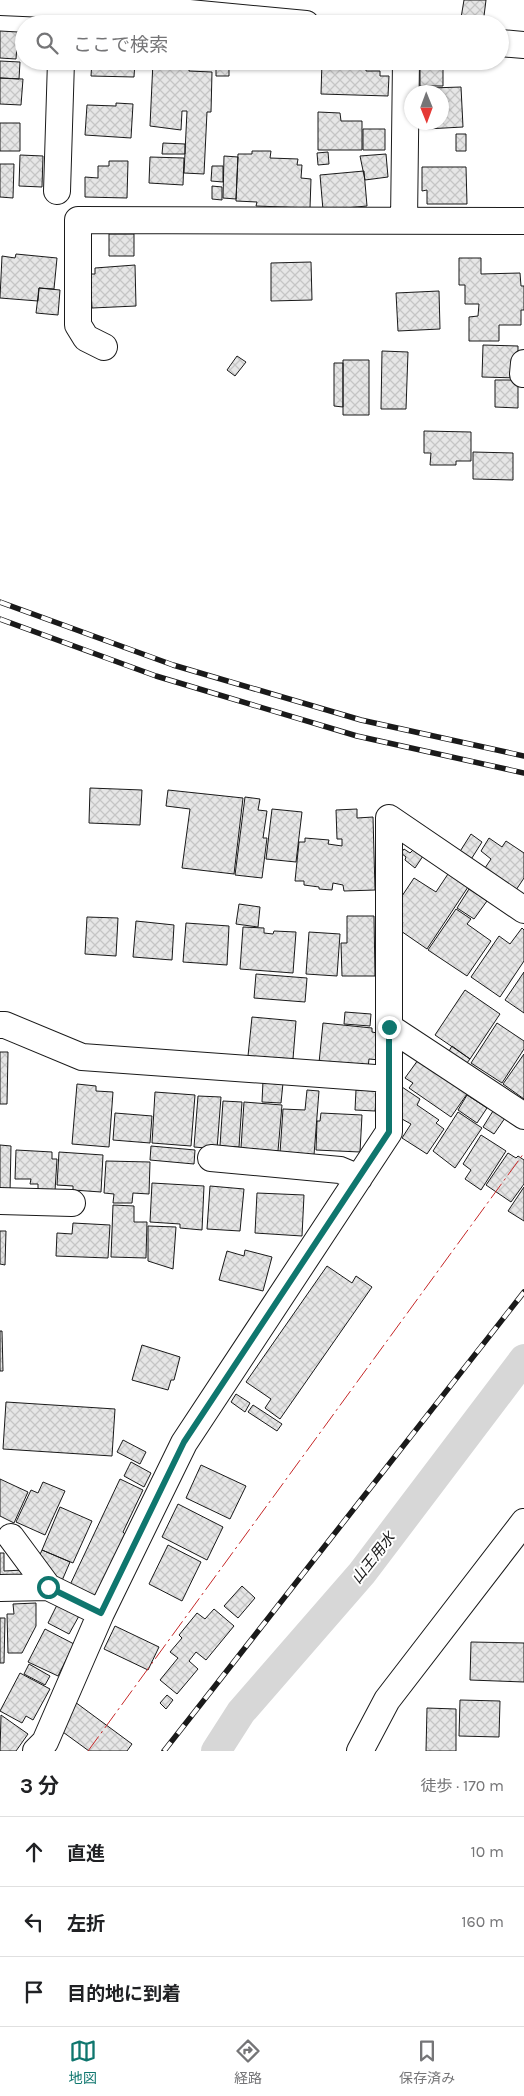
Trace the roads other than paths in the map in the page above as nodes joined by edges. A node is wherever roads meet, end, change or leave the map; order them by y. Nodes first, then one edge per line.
1 (0, 2) edge
2 (62, 14) edge
3 (211, 15) edge
4 (60, 70) edge
5 (406, 70) edge
6 (57, 191) dead end
7 (404, 221) junction
8 (524, 221) edge
9 (104, 347) dead end
10 (524, 910) edge
11 (0, 1025) edge
12 (389, 1027) junction
13 (388, 1079) junction
14 (524, 1116) edge
15 (211, 1158) dead end
16 (359, 1178) junction
17 (0, 1201) edge
18 (72, 1202) dead end
19 (524, 1522) edge
20 (11, 1537) dead end
21 (48, 1587) junction
22 (0, 1588) edge
23 (101, 1613) junction
24 (36, 1751) edge
25 (360, 1751) edge

1 - 2 street
2 - 3 street
4 - 6 street
5 - 7 street
7 - 8 street
7 - 9 street
10 - 12 street
11 - 13 street
12 - 13 street
12 - 14 street
13 - 16 street
15 - 16 street
16 - 23 street
17 - 18 street
19 - 25 street
20 - 21 street
21 - 22 street
21 - 23 street
23 - 24 street

